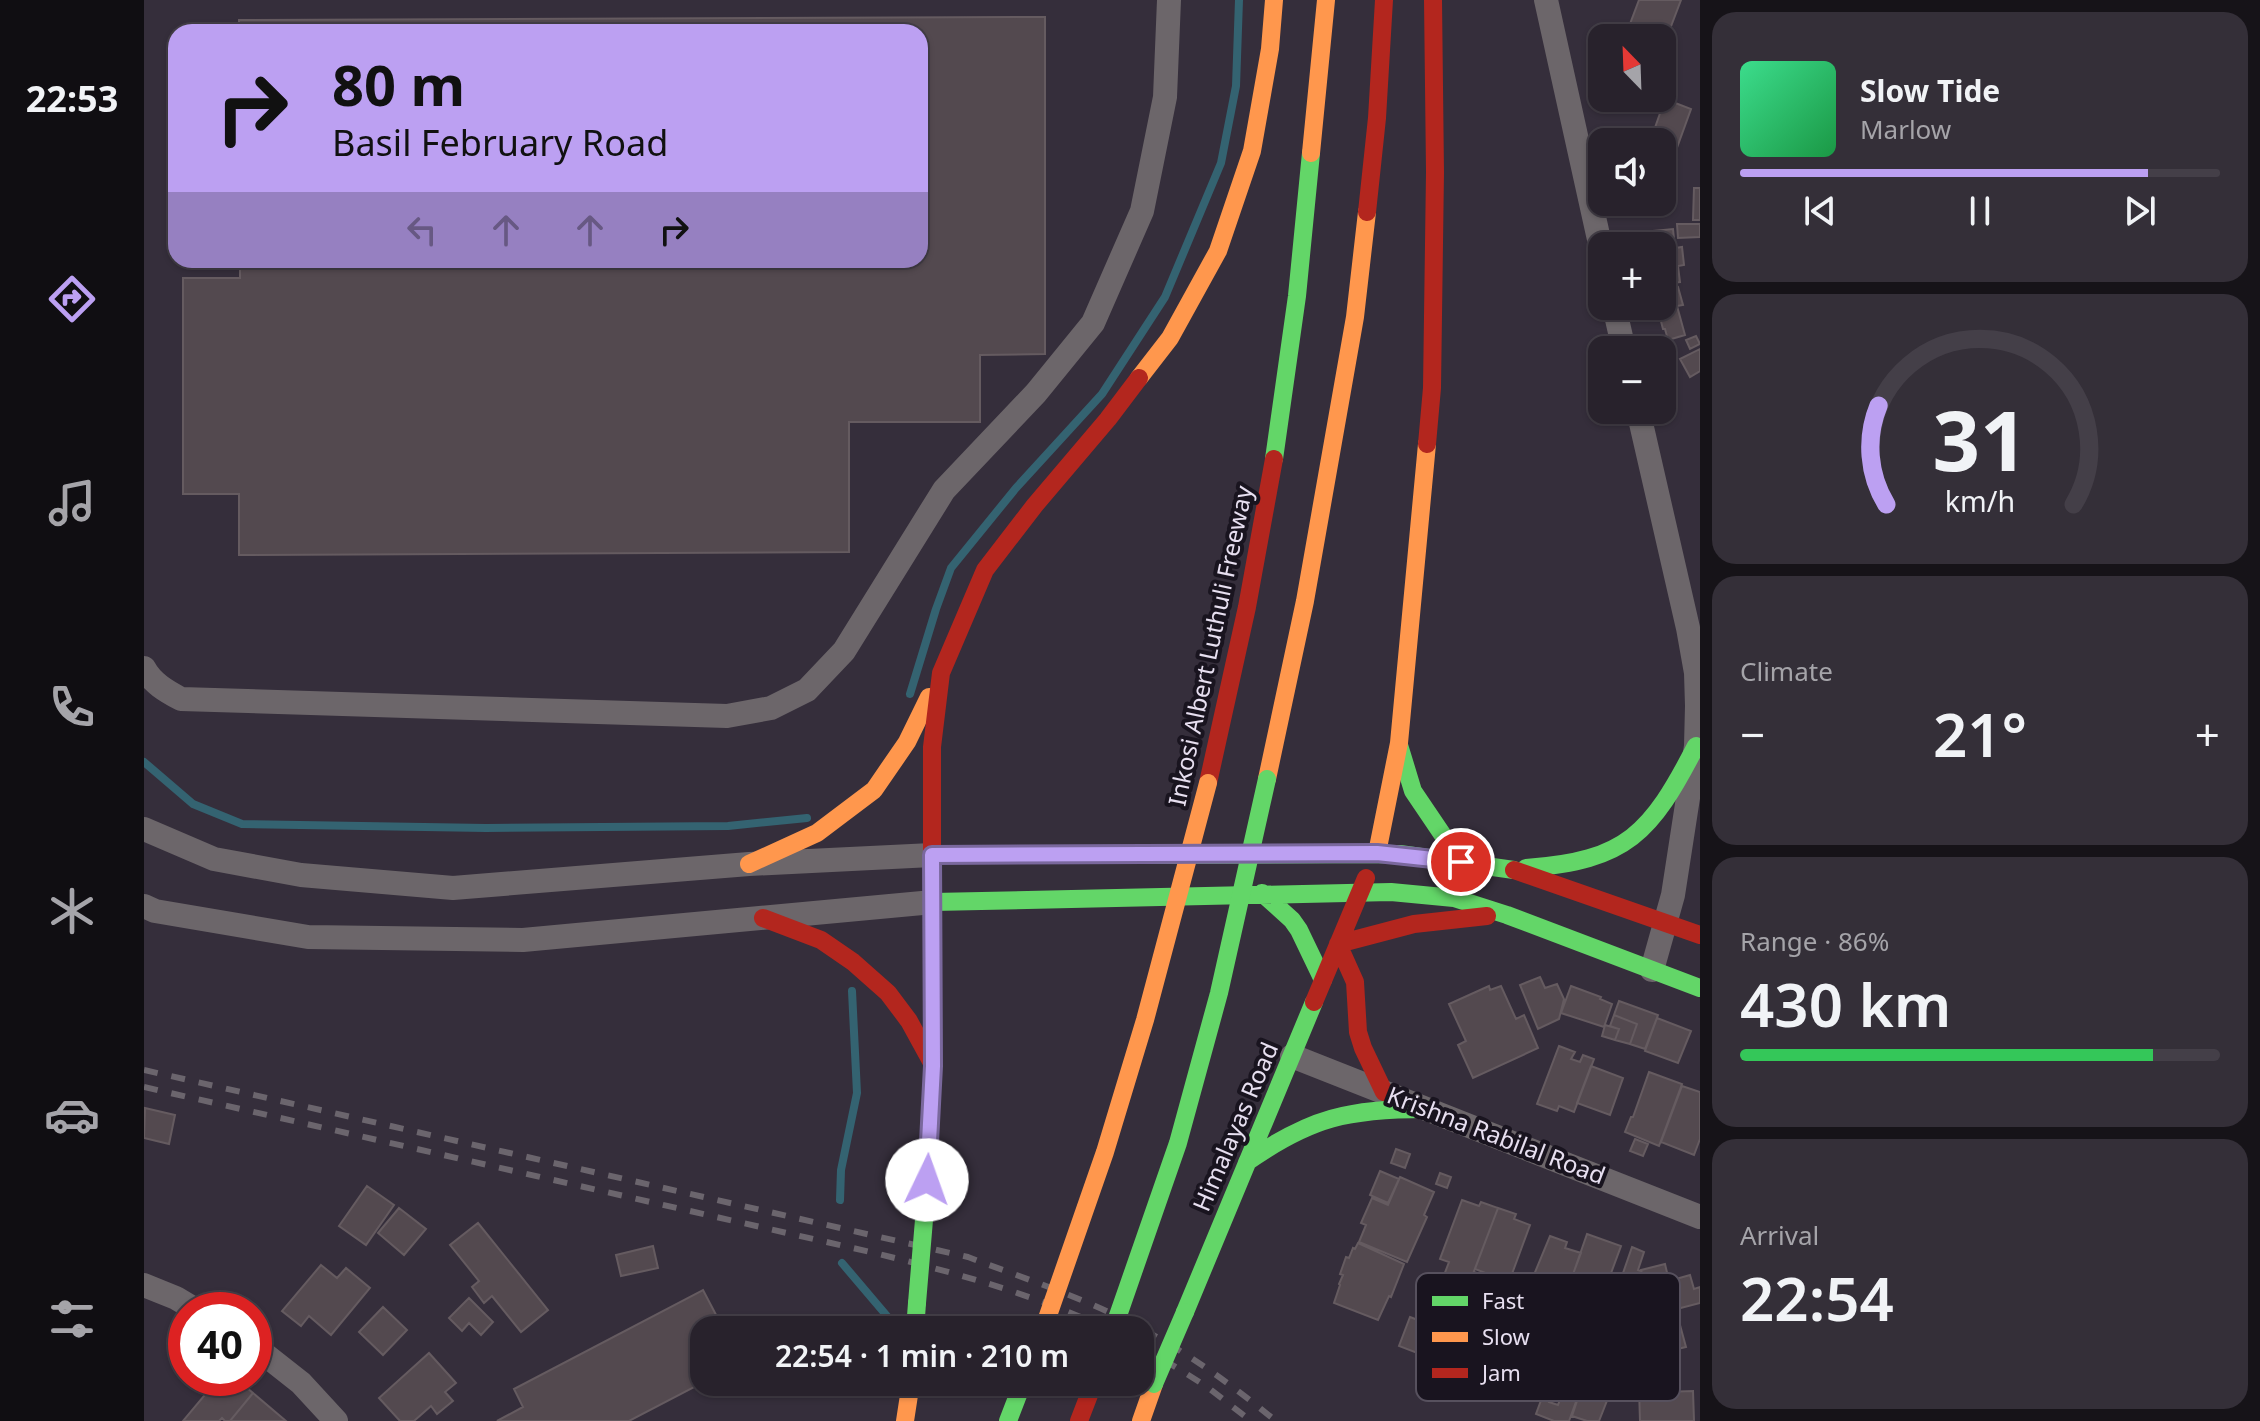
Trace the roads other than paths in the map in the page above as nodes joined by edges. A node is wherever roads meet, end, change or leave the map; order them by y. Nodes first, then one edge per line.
1 (1169, 0) edge
2 (1274, 0) edge
3 (1326, 0) edge
4 (1384, 0) edge
5 (1433, 0) edge
6 (1546, 0) edge
7 (1597, 232) edge
8 (1642, 424) edge
9 (1694, 628) edge
10 (144, 668) edge
11 (941, 673) junction
12 (1399, 743) junction
13 (1696, 746) junction
14 (144, 829) edge
15 (1377, 853) junction
16 (932, 855) junction
17 (1461, 862) junction
18 (749, 864) junction
19 (1507, 868) junction
20 (1262, 893) junction
21 (1359, 893) junction
22 (933, 902) junction
23 (144, 906) edge
24 (1507, 915) junction
25 (763, 918) junction
26 (1667, 923) junction
27 (1700, 935) edge
28 (1338, 944) junction
29 (1652, 970) junction
30 (1323, 980) junction
31 (1700, 988) edge
32 (1292, 1056) junction
33 (933, 1066) junction
34 (1384, 1092) junction
35 (1426, 1109) junction
36 (1247, 1162) junction
37 (1700, 1217) edge
38 (144, 1285) edge
39 (168, 1295) edge
40 (916, 1316) edge
41 (1048, 1316) edge
42 (1118, 1316) edge
43 (272, 1360) edge
44 (909, 1396) edge
45 (1018, 1396) edge
46 (1089, 1396) edge
47 (336, 1421) edge
48 (905, 1421) edge
49 (1008, 1421) edge
50 (1079, 1421) edge
51 (1141, 1421) edge

1 - 10 street
2 - 11 main road
3 - 41 main road, Inkosi Albert Luthuli Freeway, bridge
4 - 42 main road, bridge
5 - 12 main road, Himalayas Road
6 - 7 street
8 - 9 street
9 - 13 street
11 - 16 main road
11 - 18 main road
12 - 15 main road, Himalayas Road
12 - 17 main road
13 - 19 main road
13 - 26 street
14 - 18 street
15 - 16 main road
15 - 17 main road
15 - 21 main road, Himalayas Road
16 - 18 street
16 - 22 main road
17 - 19 main road
19 - 26 main road
20 - 21 main road
20 - 22 main road
20 - 30 main road
21 - 24 main road
21 - 28 main road, Himalayas Road
22 - 25 street
22 - 33 main road
23 - 25 street
24 - 28 main road
24 - 29 main road
25 - 33 main road
26 - 27 main road
26 - 29 street
28 - 30 main road, Himalayas Road
28 - 34 main road
29 - 31 main road
30 - 32 main road, Himalayas Road
32 - 34 street, Krishna Rabilal Road
32 - 36 main road, Himalayas Road
33 - 40 main road, bridge
34 - 35 street, Krishna Rabilal Road
35 - 36 main road
35 - 37 street, Krishna Rabilal Road
36 - 51 main road, Himalayas Road, bridge
38 - 39 street
43 - 47 street
44 - 48 main road
45 - 49 main road
46 - 50 main road

